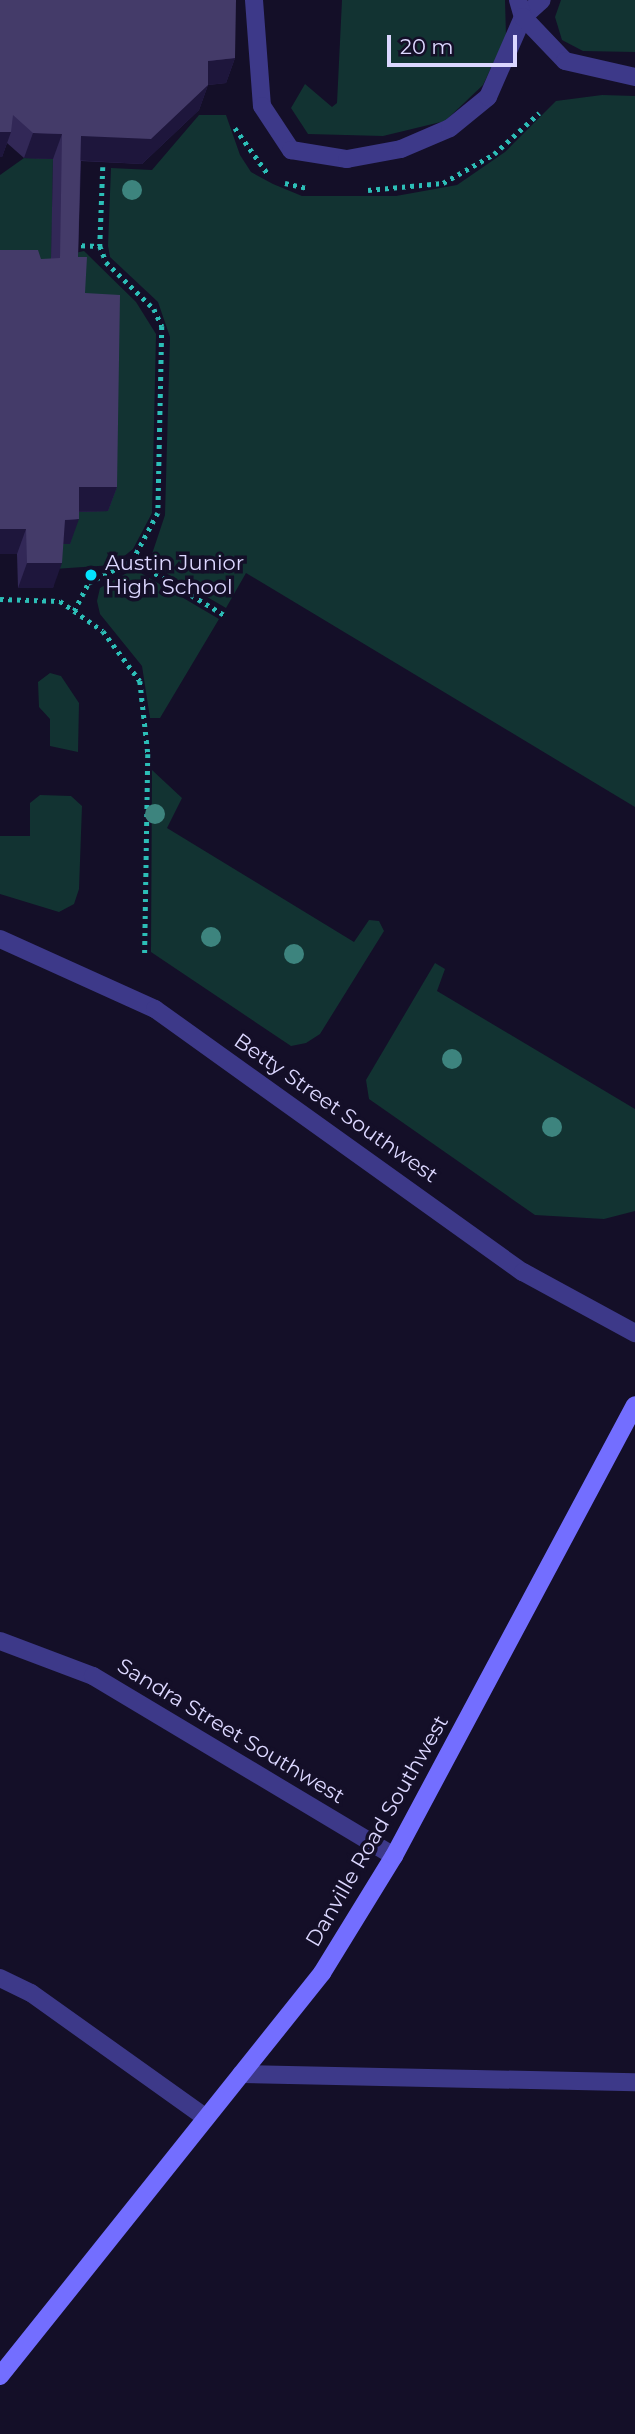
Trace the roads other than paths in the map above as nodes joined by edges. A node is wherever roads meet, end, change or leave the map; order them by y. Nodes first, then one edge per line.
1 (254, 0) edge
2 (542, 0) edge
3 (521, 9) edge
4 (635, 77) edge
5 (0, 939) edge
6 (635, 1333) edge
7 (635, 1405) edge
8 (0, 1641) edge
9 (394, 1856) junction
10 (0, 1979) edge
11 (241, 2074) junction
12 (635, 2082) edge
13 (206, 2118) junction
14 (3, 2369) edge

1 - 3 street
2 - 3 street
3 - 4 street
5 - 6 street, Betty Street Southwest
7 - 9 main road, Danville Road Southwest
8 - 9 street, Sandra Street Southwest
9 - 11 main road, Danville Road Southwest
10 - 13 street
11 - 12 street
11 - 13 main road, Danville Road Southwest
13 - 14 main road, Danville Road Southwest

